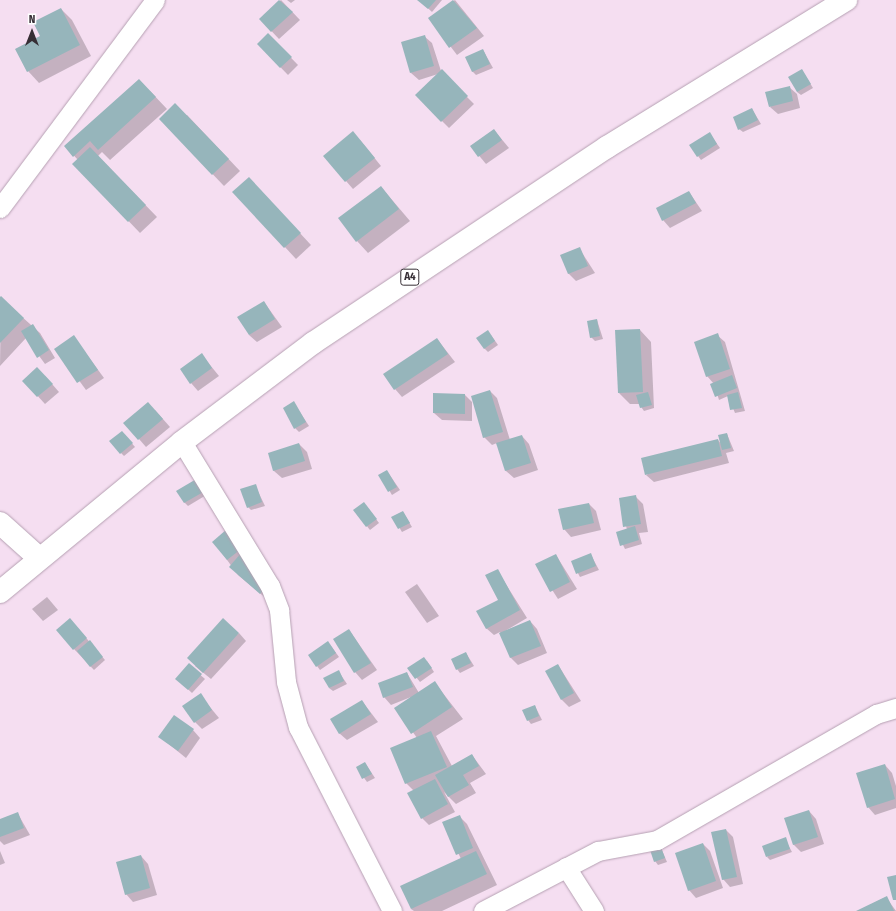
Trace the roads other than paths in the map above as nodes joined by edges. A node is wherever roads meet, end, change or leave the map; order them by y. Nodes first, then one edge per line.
1 (155, 0) edge
2 (846, 0) edge
3 (0, 208) edge
4 (182, 442) junction
5 (0, 522) edge
6 (39, 558) junction
7 (0, 592) edge
8 (896, 708) edge
9 (566, 867) junction
10 (392, 911) edge
11 (483, 911) edge
12 (594, 911) edge

1 - 3 street
2 - 4 main road, A4
4 - 6 main road, A4
4 - 10 street
5 - 6 main road
6 - 7 main road, A4
8 - 9 street
9 - 11 street
9 - 12 street

